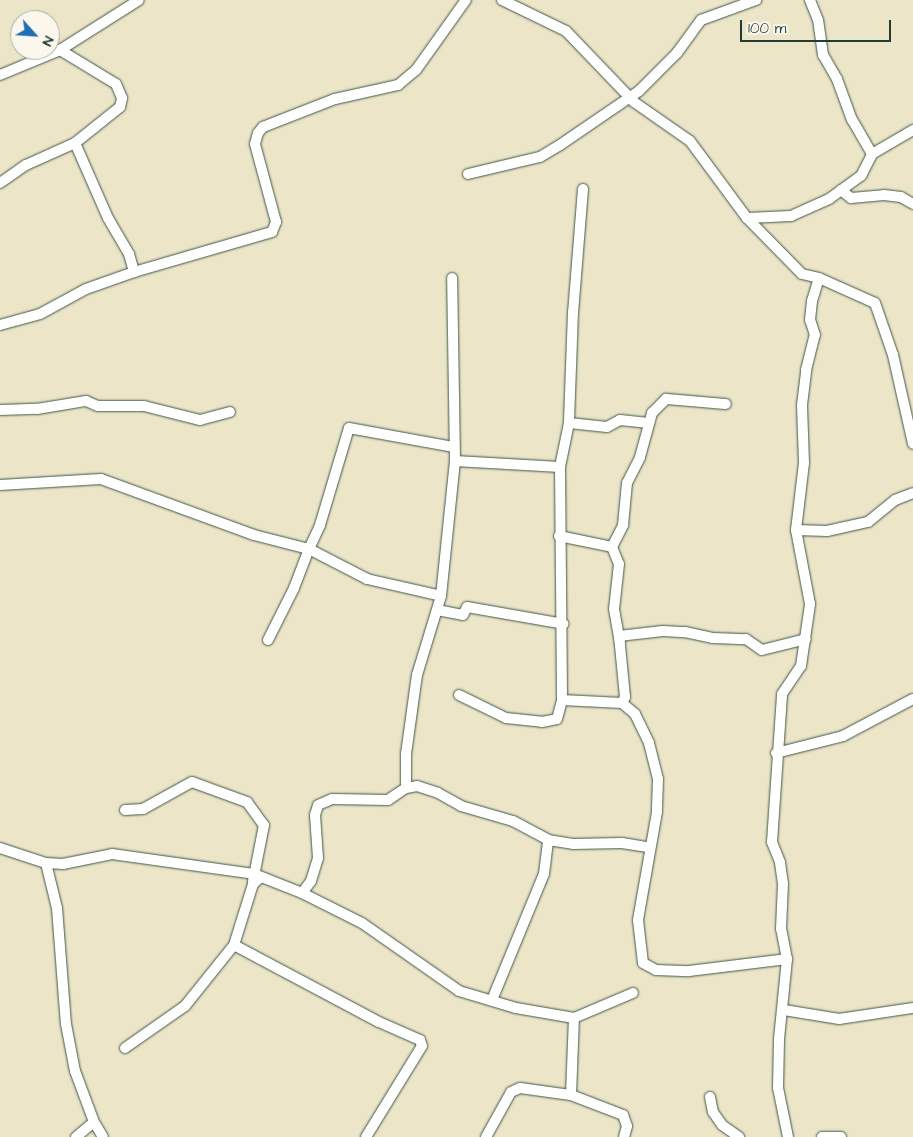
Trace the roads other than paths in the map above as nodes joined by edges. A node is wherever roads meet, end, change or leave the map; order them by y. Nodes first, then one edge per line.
1 (139, 0) edge
2 (466, 0) edge
3 (502, 0) edge
4 (756, 0) edge
5 (810, 0) edge
6 (60, 50) joint
7 (36, 60) edge
8 (0, 75) edge
9 (628, 96) junction
10 (913, 130) edge
11 (75, 143) junction
12 (872, 154) junction
13 (468, 174) dead end
14 (0, 183) edge
15 (583, 189) dead end
16 (842, 190) junction
17 (913, 204) edge
18 (747, 218) junction
19 (134, 272) junction
20 (452, 278) dead end
21 (819, 278) junction
22 (0, 326) edge
23 (726, 404) dead end
24 (0, 410) edge
25 (230, 412) dead end
26 (569, 423) junction
27 (649, 423) junction
28 (913, 444) edge
29 (454, 447) junction
30 (455, 461) junction
31 (560, 467) junction
32 (0, 485) edge
33 (913, 493) edge
34 (796, 530) junction
35 (559, 536) junction
36 (612, 547) junction
37 (309, 548) junction
38 (441, 596) junction
39 (437, 610) junction
40 (564, 624) junction
41 (619, 636) junction
42 (806, 639) junction
43 (268, 640) dead end
44 (458, 696) dead end
45 (913, 699) edge
46 (562, 700) junction
47 (622, 703) junction
48 (776, 753) junction
49 (406, 788) junction
50 (125, 810) dead end
51 (548, 840) junction
52 (648, 847) junction
53 (0, 848) edge
54 (46, 863) junction
55 (255, 879) junction
56 (302, 893) junction
57 (234, 945) junction
58 (787, 959) junction
59 (633, 993) dead end
60 (492, 1000) junction
61 (913, 1008) edge
62 (784, 1010) junction
63 (574, 1018) junction
64 (125, 1048) dead end
65 (571, 1095) junction
66 (710, 1097) dead end
67 (94, 1122) junction
68 (76, 1137) edge
69 (103, 1137) edge
70 (366, 1137) edge
71 (486, 1137) edge
72 (624, 1137) edge
73 (739, 1137) edge
74 (788, 1137) edge
75 (822, 1137) edge
76 (841, 1137) edge

1 - 6 street
2 - 19 street
3 - 9 street
4 - 9 street
5 - 12 street
6 - 11 street
7 - 8 street
9 - 13 street
9 - 18 street
10 - 12 street
11 - 14 street
11 - 19 street
12 - 16 street
15 - 26 street
16 - 17 street
16 - 18 street
18 - 21 street
19 - 22 street
20 - 29 street
21 - 28 street
21 - 34 street
23 - 27 street
24 - 25 street
26 - 27 street
26 - 31 street
27 - 36 street
29 - 30 street
29 - 37 street
30 - 31 street
30 - 38 street
31 - 35 street
32 - 37 street
33 - 34 street
34 - 42 street
35 - 36 street
35 - 40 street
36 - 41 street
37 - 38 street
37 - 43 street
38 - 39 street
39 - 40 street
39 - 49 street
40 - 46 street
41 - 42 street
41 - 47 street
42 - 48 street
44 - 46 street
45 - 48 street
46 - 47 street
47 - 52 street
48 - 58 street
49 - 51 street
49 - 56 street
50 - 55 street
51 - 52 street
51 - 60 street
52 - 58 street
53 - 54 street
54 - 55 street
54 - 67 street
55 - 56 street
55 - 57 street
56 - 60 street
57 - 64 street
57 - 70 street
58 - 62 street
59 - 63 street
60 - 63 street
61 - 62 street
62 - 74 street
63 - 65 street
65 - 71 street
65 - 72 street
66 - 73 street
67 - 68 street
67 - 69 street
75 - 76 street

